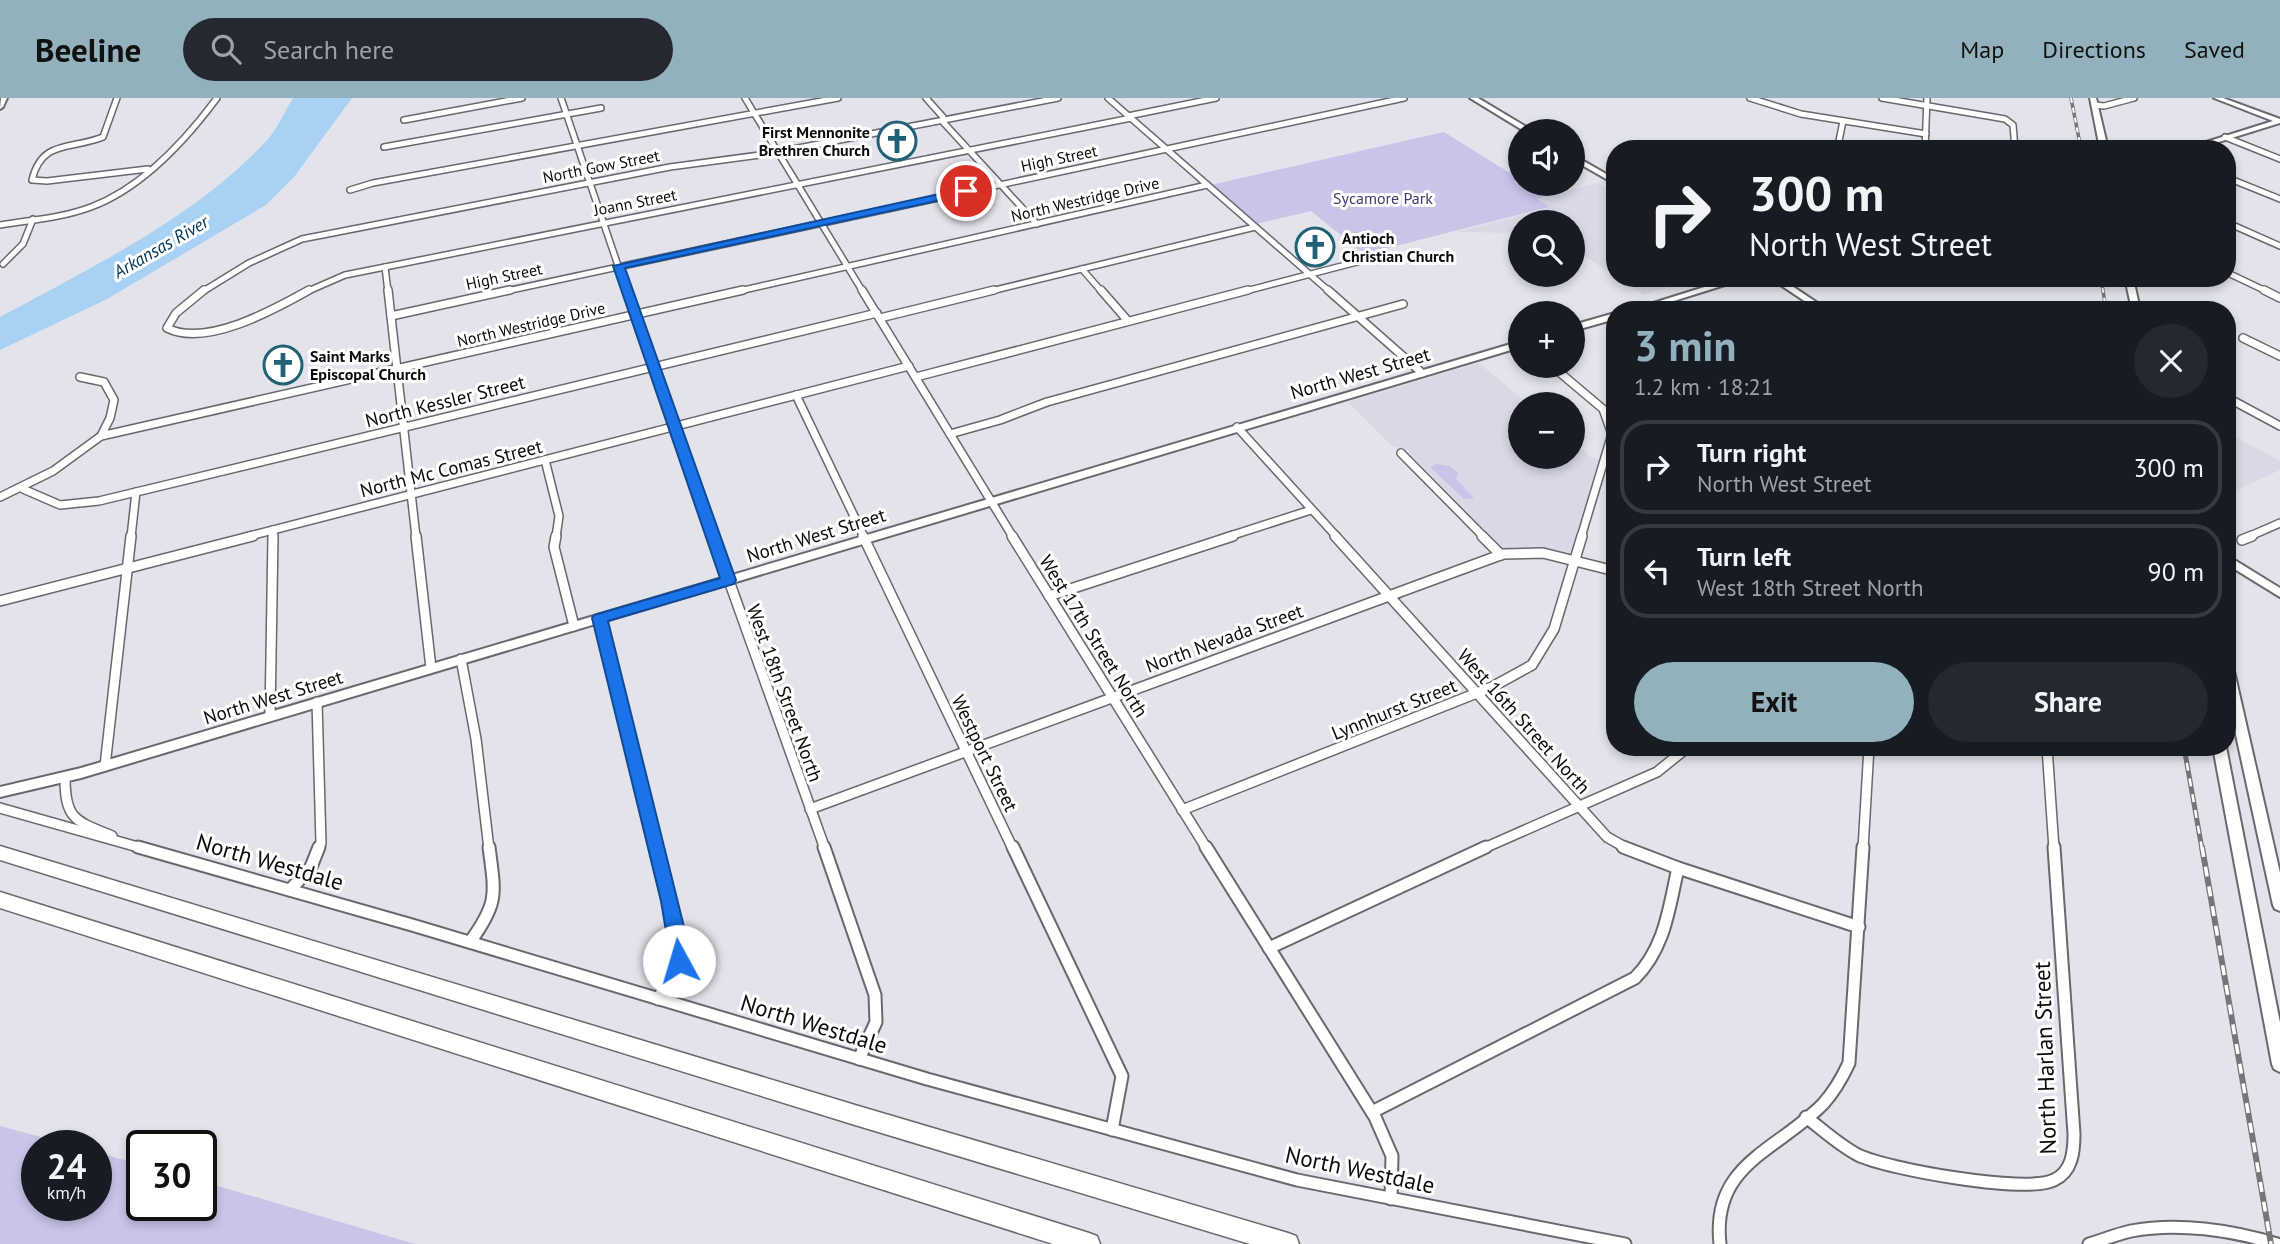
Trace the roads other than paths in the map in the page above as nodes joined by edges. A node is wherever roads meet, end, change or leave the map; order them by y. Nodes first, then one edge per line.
1 (4, 98) edge
2 (117, 98) edge
3 (217, 98) edge
4 (522, 98) edge
5 (561, 98) edge
6 (746, 98) edge
7 (838, 98) edge
8 (926, 98) edge
9 (1058, 98) edge
10 (1108, 98) edge
11 (1216, 98) edge
12 (1404, 98) edge
13 (1473, 98) edge
14 (1750, 98) edge
15 (1882, 98) edge
16 (2134, 98) edge
17 (2217, 98) edge
18 (1927, 101) edge
19 (2094, 102) edge
20 (0, 107) edge
21 (601, 108) dead end
22 (566, 113) junction
23 (755, 113) junction
24 (1130, 117) junction
25 (1509, 119) edge
26 (404, 120) dead end
27 (943, 120) junction
28 (1843, 121) junction
29 (2280, 121) edge
30 (1926, 134) junction
31 (2225, 137) junction
32 (1839, 140) edge
33 (1926, 140) edge
34 (2014, 140) edge
35 (2102, 140) edge
36 (2216, 140) edge
37 (2232, 140) edge
38 (2236, 141) edge
39 (578, 146) junction
40 (384, 147) dead end
41 (1166, 149) junction
42 (970, 151) junction
43 (778, 152) junction
44 (2280, 159) edge
45 (1585, 165) edge
46 (148, 169) junction
47 (1606, 177) edge
48 (2236, 181) edge
49 (591, 183) junction
50 (1000, 184) junction
51 (799, 185) junction
52 (1207, 185) junction
53 (350, 190) dead end
54 (2280, 200) edge
55 (33, 219) junction
56 (604, 222) junction
57 (822, 222) junction
58 (1037, 224) junction
59 (0, 225) edge
60 (1255, 227) junction
61 (2236, 227) edge
62 (2280, 246) edge
63 (1357, 262) dead end
64 (3, 264) dead end
65 (619, 266) junction
66 (848, 266) junction
67 (385, 267) junction
68 (1082, 269) junction
69 (1309, 274) junction
70 (2236, 278) edge
71 (1713, 287) edge
72 (1788, 287) edge
73 (2280, 298) edge
74 (1665, 301) edge
75 (1810, 301) edge
76 (1403, 304) dead end
77 (635, 314) junction
78 (391, 316) junction
79 (878, 316) junction
80 (170, 317) joint
81 (1357, 317) junction
82 (1606, 319) edge
83 (1128, 321) junction
84 (1585, 325) edge
85 (2243, 338) dead end
86 (1508, 348) edge
87 (2280, 356) edge
88 (909, 366) junction
89 (653, 367) junction
90 (397, 369) junction
91 (1422, 373) junction
92 (80, 377) dead end
93 (916, 377) junction
94 (1566, 378) edge
95 (796, 395) junction
96 (2236, 402) edge
97 (1606, 417) edge
98 (674, 426) junction
99 (2280, 426) edge
100 (403, 428) junction
101 (1237, 428) junction
102 (950, 434) junction
103 (101, 436) junction
104 (1401, 453) dead end
105 (1606, 454) edge
106 (545, 460) junction
107 (23, 489) junction
108 (136, 492) junction
109 (410, 494) junction
110 (0, 497) edge
111 (990, 501) junction
112 (1311, 510) junction
113 (2280, 523) edge
114 (273, 530) junction
115 (865, 539) junction
116 (2242, 540) dead end
117 (1501, 555) junction
118 (1573, 561) junction
119 (2236, 565) edge
120 (127, 568) junction
121 (1606, 569) edge
122 (2236, 573) edge
123 (729, 580) junction
124 (2264, 582) junction
125 (2280, 593) edge
126 (566, 595) joint
127 (1049, 596) junction
128 (1389, 596) junction
129 (0, 601) edge
130 (600, 618) junction
131 (574, 626) junction
132 (461, 659) junction
133 (431, 668) junction
134 (1476, 693) junction
135 (1111, 697) junction
136 (317, 702) junction
137 (2236, 707) edge
138 (270, 716) junction
139 (965, 751) junction
140 (1677, 756) edge
141 (1868, 756) edge
142 (2048, 756) edge
143 (2221, 756) edge
144 (104, 766) junction
145 (65, 778) junction
146 (0, 792) edge
147 (1578, 806) junction
148 (0, 808) edge
149 (810, 809) junction
150 (1182, 810) junction
151 (127, 842) junction
152 (0, 853) edge
153 (1678, 867) junction
154 (290, 890) junction
155 (0, 900) edge
156 (2280, 905) edge
157 (1859, 927) junction
158 (470, 942) junction
159 (1269, 948) junction
160 (658, 999) junction
161 (859, 1059) junction
162 (2280, 1064) edge
163 (1372, 1112) junction
164 (1806, 1117) junction
165 (1112, 1129) junction
166 (1391, 1199) junction
167 (1089, 1244) edge
168 (1288, 1244) edge
169 (1625, 1244) edge
170 (1720, 1244) edge
171 (2089, 1244) edge
172 (2277, 1244) edge

1 - 20 main road
2 - 46 street
3 - 46 street
4 - 26 street
5 - 22 street, West 18th Street North
6 - 23 street, West 17th Street North
7 - 23 street
8 - 27 street
9 - 27 street, North Gow Street
10 - 24 street
11 - 24 street, Joann Street
12 - 41 street, High Street
13 - 25 main road
14 - 28 street
15 - 18 street
16 - 19 street
17 - 29 main road
18 - 30 street
18 - 34 street
19 - 35 main road
21 - 22 street
22 - 39 street, West 18th Street North
22 - 40 street
23 - 39 street
23 - 43 street, West 17th Street North
24 - 41 street
24 - 42 street, Joann Street
27 - 42 street
27 - 43 street, North Gow Street
28 - 30 street
28 - 32 street
29 - 31 main road
30 - 33 street
31 - 36 main road
31 - 37 street
38 - 44 street
39 - 49 street, West 18th Street North
39 - 53 street
41 - 50 street, High Street
41 - 52 street
42 - 50 street
42 - 51 street, Joann Street
43 - 49 street, North Gow Street
43 - 51 street, West 17th Street North
45 - 47 main road
46 - 55 street
48 - 54 street
49 - 56 street, West 18th Street North
49 - 80 street, North Gow Street
50 - 57 street, High Street
50 - 58 street
51 - 56 street, Joann Street
51 - 57 street, West 17th Street North
52 - 58 street, North Westridge Drive
52 - 60 street
55 - 59 street
55 - 64 street
56 - 65 street, West 18th Street North
56 - 67 street, Joann Street
57 - 65 street, High Street
57 - 66 street, West 17th Street North
58 - 66 street, North Westridge Drive
60 - 68 street, North Kessler Street
60 - 69 street
61 - 62 street
63 - 69 street
65 - 77 street, West 18th Street North
65 - 78 street, High Street
66 - 77 street, North Westridge Drive
66 - 79 street, West 17th Street North
67 - 78 street
67 - 80 street, Joann Street
68 - 79 street, North Kessler Street
68 - 83 street
69 - 81 street
69 - 83 street
70 - 73 street
71 - 74 main road
72 - 75 main road
76 - 81 street
77 - 89 street, West 18th Street North
77 - 90 street, North Westridge Drive
78 - 90 street
79 - 88 street, West 17th Street North
79 - 89 street, North Kessler Street
81 - 91 street
81 - 102 street
82 - 84 main road
83 - 93 street
85 - 87 street
86 - 91 main road, North West Street
88 - 93 street, West 17th Street North
88 - 95 street, North Mc Comas Street
89 - 98 street, West 18th Street North
89 - 100 street, North Kessler Street
90 - 100 street
90 - 103 street, North Westridge Drive
91 - 101 main road, North West Street
92 - 103 street
93 - 102 street, West 17th Street North
94 - 97 street, Lynnhurst Street
95 - 98 street, North Mc Comas Street
95 - 115 street, Westport Street
96 - 99 street
98 - 106 street, North Mc Comas Street
98 - 123 street, West 18th Street North
100 - 108 street, North Kessler Street
100 - 109 street
101 - 111 main road, North West Street
101 - 112 street, West 16th Street North
102 - 111 street, West 17th Street North
103 - 107 street, North Westridge Drive
104 - 117 street
105 - 118 street, Lynnhurst Street
106 - 109 street, North Mc Comas Street
106 - 126 street
107 - 108 street, North Kessler Street
107 - 110 street, North Westridge Drive
108 - 120 street
109 - 114 street, North Mc Comas Street
109 - 133 street
111 - 115 main road, North West Street
111 - 127 street, West 17th Street North
112 - 127 street
112 - 128 street, West 16th Street North
113 - 116 street
114 - 120 street, North Mc Comas Street
114 - 138 street
115 - 123 main road, North West Street
115 - 139 street, Westport Street
117 - 118 street, North Nevada Street
117 - 128 street, North Nevada Street
118 - 121 street, North Nevada Street
118 - 134 street, Lynnhurst Street
119 - 124 main road
120 - 129 street, North Mc Comas Street
120 - 144 street
122 - 124 main road
123 - 130 main road, North West Street
123 - 149 street, West 18th Street North
124 - 125 main road
126 - 131 street
127 - 135 street, West 17th Street North
128 - 134 street, West 16th Street North
128 - 135 street, North Nevada Street
130 - 131 main road, North West Street
130 - 160 street
131 - 132 main road, North West Street
132 - 133 main road, North West Street
132 - 158 street
133 - 136 main road, North West Street
134 - 147 street, West 16th Street North
134 - 150 street, Lynnhurst Street
135 - 139 street, North Nevada Street
135 - 150 street, West 17th Street North
136 - 138 main road, North West Street
136 - 154 street
137 - 156 main road
138 - 144 main road, North West Street
139 - 149 street, North Nevada Street
139 - 165 street, Westport Street
140 - 147 street
141 - 157 street
142 - 164 street, North Harlan Street
143 - 162 main road
144 - 145 main road, North West Street
145 - 146 main road, North West Street
145 - 151 street
147 - 153 street, West 16th Street North
147 - 159 street
148 - 151 street, North Westdale
149 - 161 street, West 18th Street North
150 - 159 street, West 17th Street North
151 - 154 street, North Westdale
152 - 168 highway
153 - 157 street, West 16th Street North
153 - 163 street
154 - 158 street, North Westdale
155 - 167 highway
157 - 164 street
158 - 160 street, North Westdale
159 - 163 street, West 17th Street North
160 - 161 street, North Westdale
161 - 165 street, North Westdale
163 - 166 street, West 17th Street North
164 - 170 street
165 - 166 street, North Westdale
166 - 169 street, North Westdale
171 - 172 street

